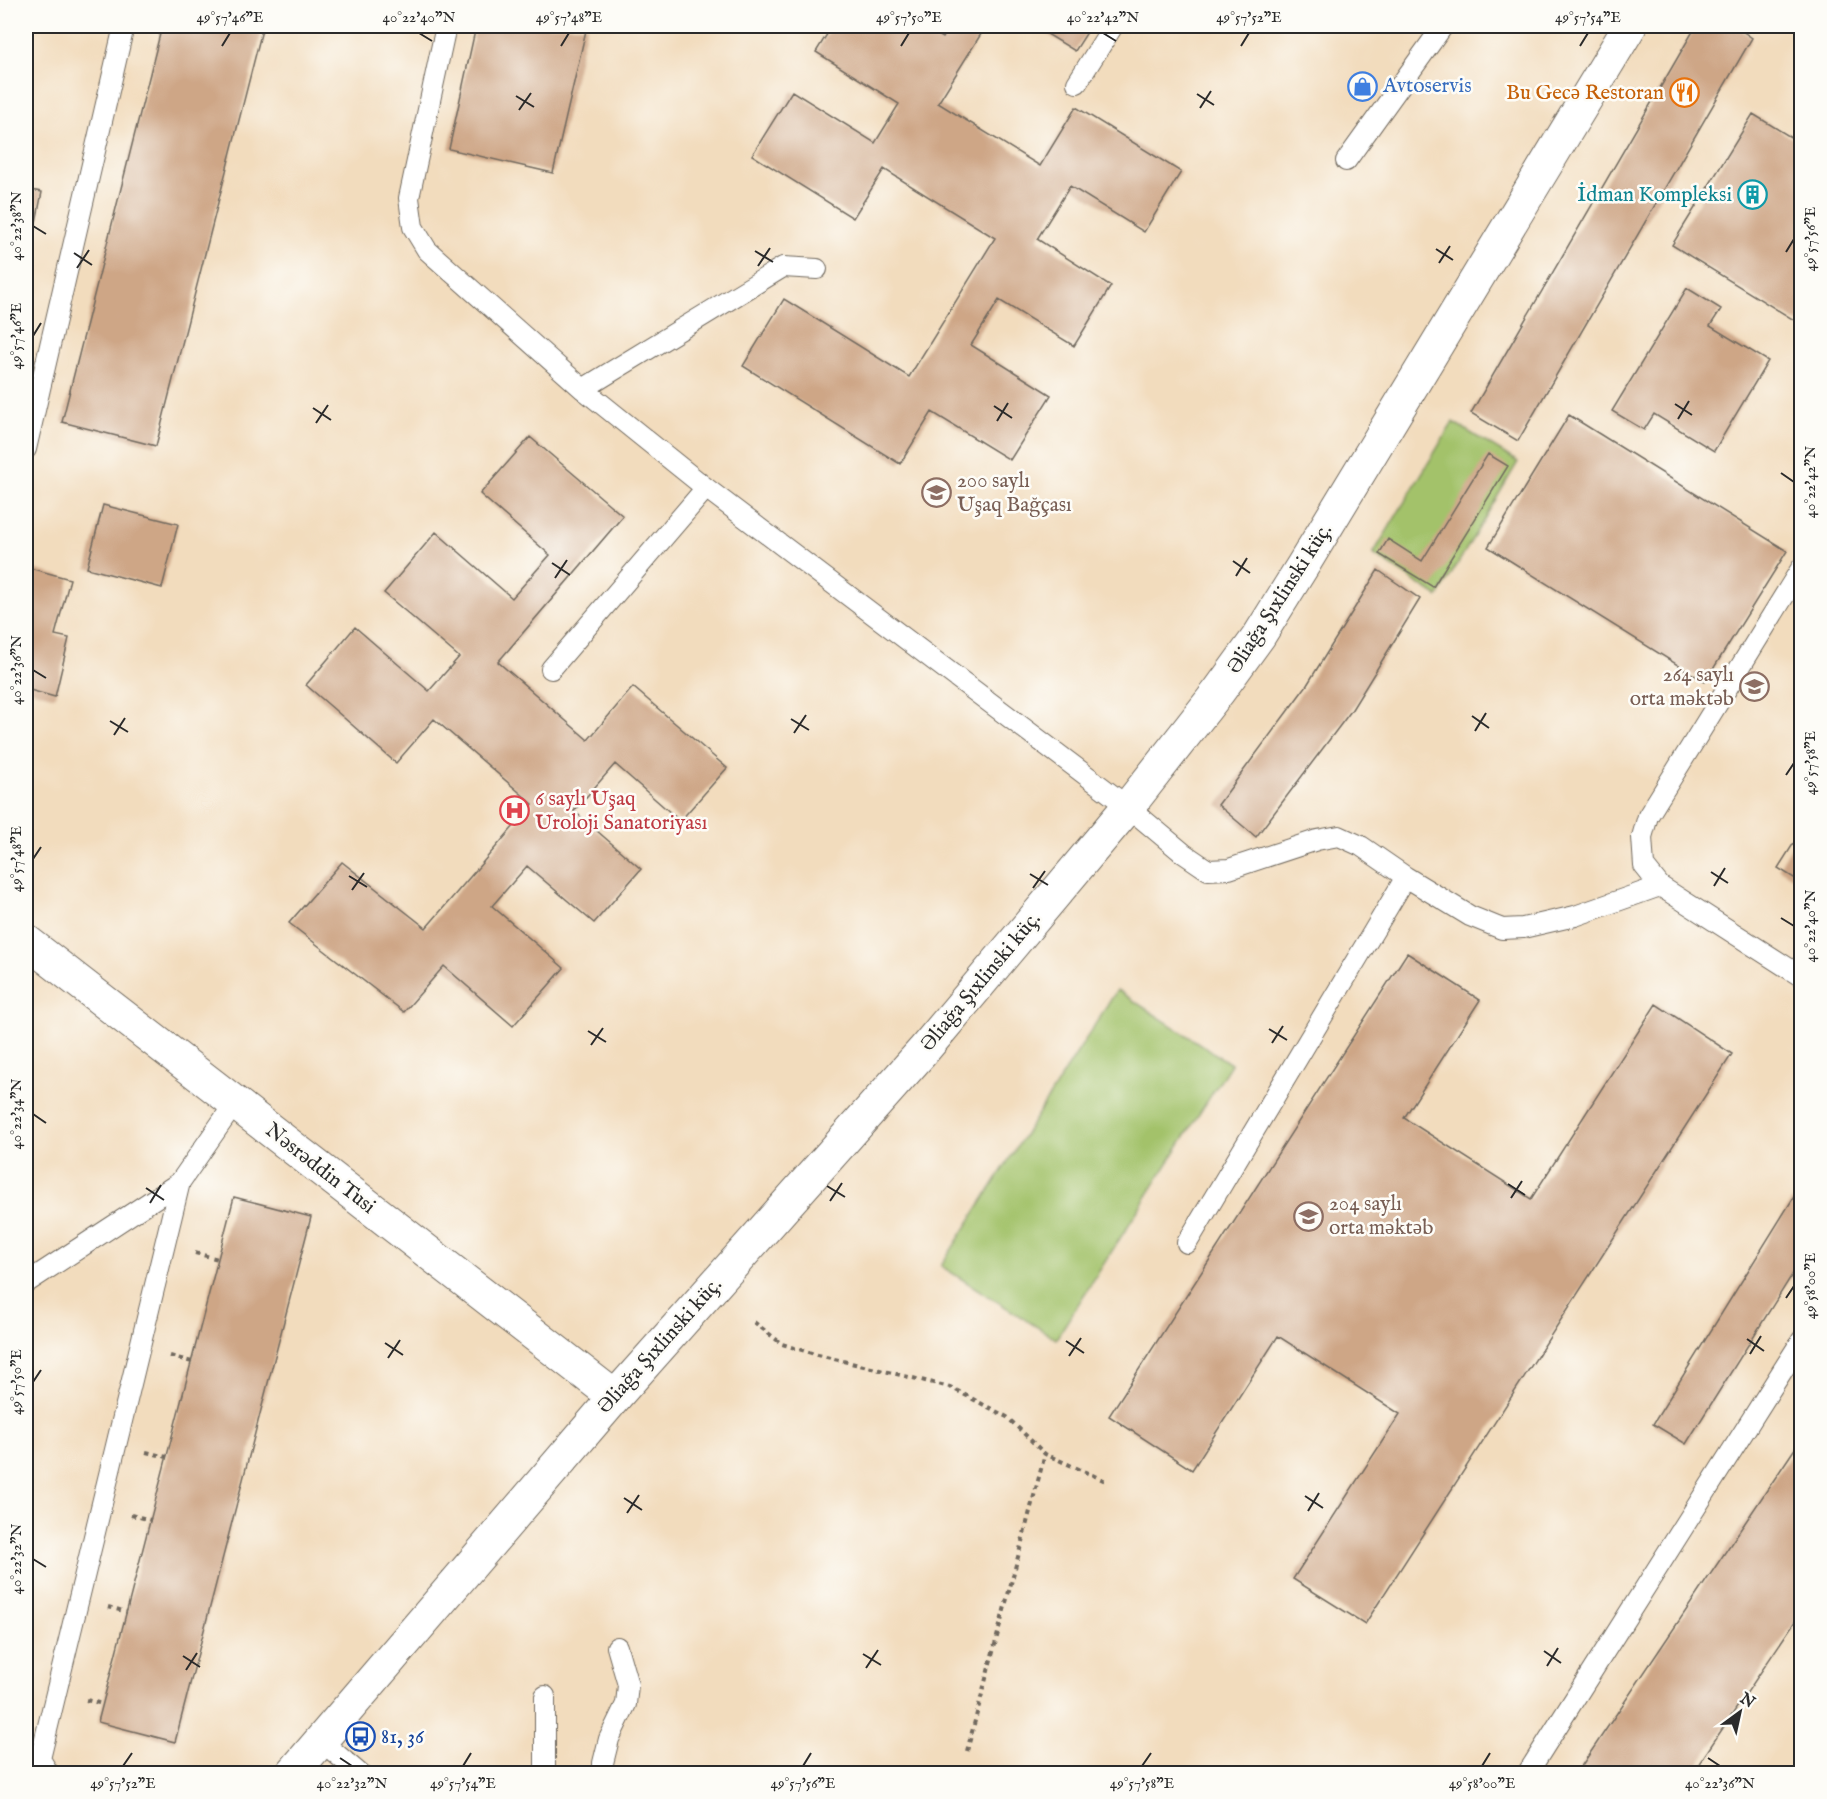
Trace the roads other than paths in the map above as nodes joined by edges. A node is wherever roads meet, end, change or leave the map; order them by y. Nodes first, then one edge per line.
1 (124, 26) edge
2 (446, 26) edge
3 (1113, 26) edge
4 (1443, 26) edge
5 (1630, 26) edge
6 (1077, 82) dead end
7 (1346, 161) dead end
8 (817, 269) dead end
9 (583, 389) junction
10 (26, 449) edge
11 (706, 488) junction
12 (1802, 567) edge
13 (551, 669) dead end
14 (1128, 807) junction
15 (1406, 877) junction
16 (1660, 886) junction
17 (26, 941) edge
18 (1802, 977) edge
19 (235, 1103) junction
20 (180, 1182) junction
21 (1187, 1243) dead end
22 (26, 1282) edge
23 (1802, 1340) edge
24 (615, 1396) junction
25 (617, 1647) dead end
26 (545, 1696) dead end
27 (320, 1740) junction
28 (50, 1773) edge
29 (292, 1773) edge
30 (360, 1773) edge
31 (544, 1773) edge
32 (603, 1773) edge
33 (1527, 1773) edge

1 - 10 lane
2 - 9 lane
3 - 6 lane
4 - 7 lane
5 - 14 main road, Əliağa Şıxlinski küç.
8 - 9 lane
9 - 11 lane
11 - 13 lane
11 - 14 lane
12 - 16 lane
14 - 15 lane
14 - 24 main road, Əliağa Şıxlinski küç.
15 - 16 lane
15 - 21 lane
16 - 18 lane
17 - 19 main road, Nəsrəddin Tusi
19 - 20 lane
19 - 24 main road, Nəsrəddin Tusi
20 - 22 lane
20 - 28 lane
23 - 33 lane
24 - 27 main road, Əliağa Şıxlinski küç.
25 - 32 lane
26 - 31 lane
27 - 29 main road, Əliağa Şıxlinski küç.
27 - 30 lane

